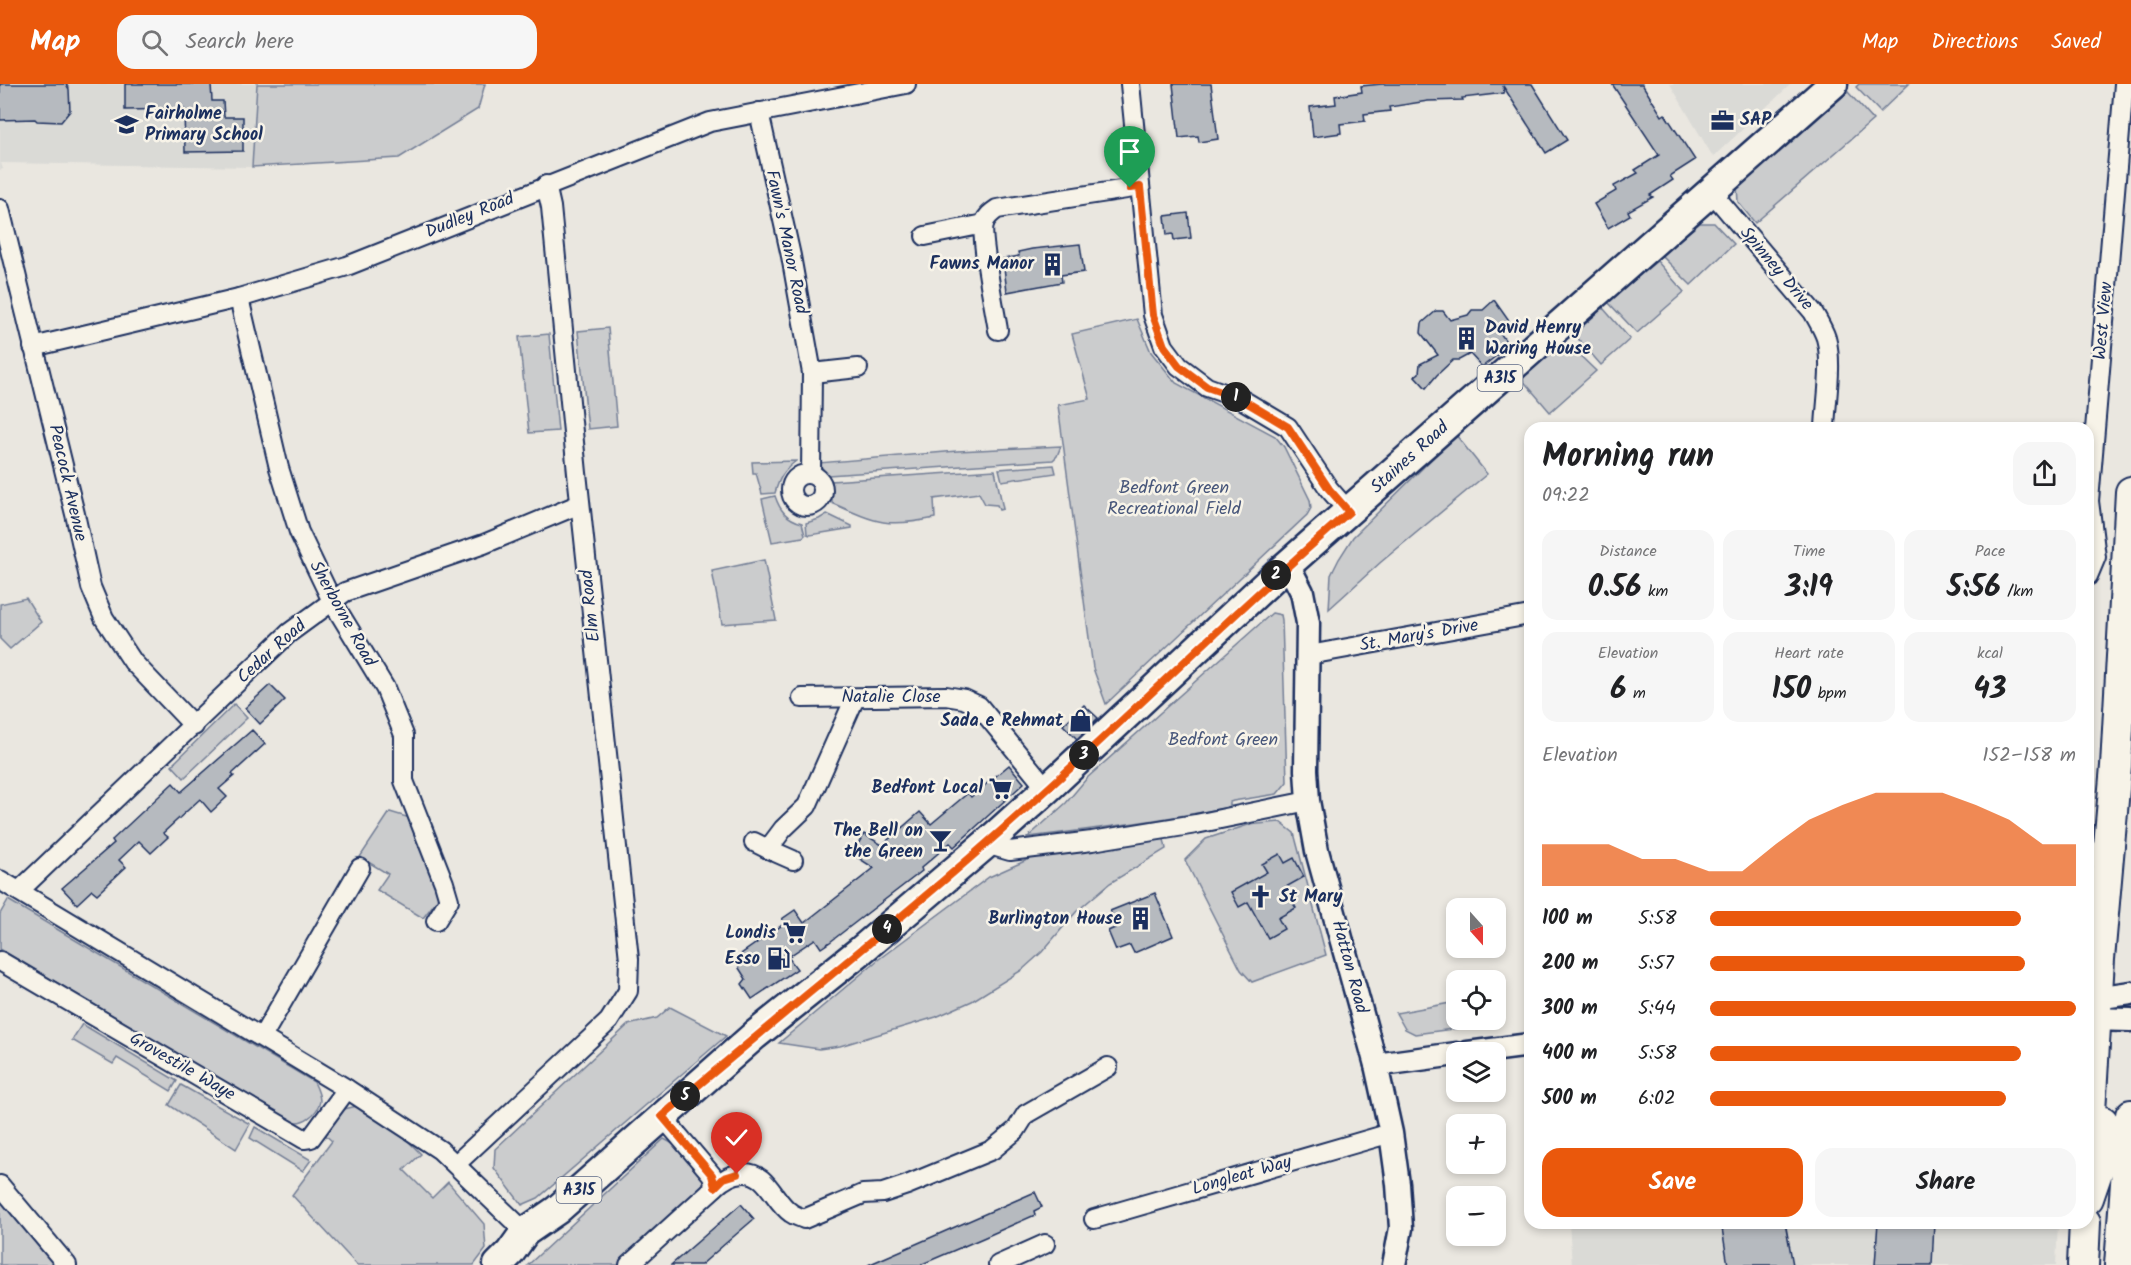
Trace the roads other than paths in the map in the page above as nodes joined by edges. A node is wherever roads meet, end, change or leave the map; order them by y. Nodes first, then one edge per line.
1 (906, 84) edge
2 (1130, 84) edge
3 (1833, 84) edge
4 (2124, 84) edge
5 (759, 111) junction
6 (546, 185) junction
7 (1140, 187) junction
8 (1710, 190) junction
9 (0, 209) edge
10 (984, 224) junction
11 (925, 236) dead end
12 (239, 298) junction
13 (998, 330) dead end
14 (33, 347) junction
15 (858, 368) dead end
16 (812, 373) junction
17 (1825, 422) edge
18 (2094, 441) edge
19 (811, 474) dead end
20 (2131, 492) edge
21 (580, 504) junction
22 (1349, 512) junction
23 (2094, 541) edge
24 (2096, 557) junction
25 (2127, 561) junction
26 (2094, 562) edge
27 (1288, 564) junction
28 (332, 601) junction
29 (1524, 616) edge
30 (1309, 655) junction
31 (802, 698) dead end
32 (855, 698) junction
33 (194, 726) junction
34 (1047, 789) junction
35 (1308, 801) junction
36 (986, 844) junction
37 (793, 860) dead end
38 (360, 868) dead end
39 (0, 880) edge
40 (20, 890) junction
41 (436, 921) dead end
42 (0, 962) edge
43 (2107, 1008) edge
44 (262, 1036) junction
45 (1524, 1046) edge
46 (1506, 1048) edge
47 (1446, 1055) edge
48 (1376, 1065) junction
49 (1108, 1066) dead end
50 (347, 1089) junction
51 (2094, 1102) edge
52 (2131, 1115) edge
53 (662, 1116) junction
54 (1390, 1133) junction
55 (456, 1164) junction
56 (2094, 1181) edge
57 (0, 1185) edge
58 (715, 1187) junction
59 (1094, 1219) dead end
60 (2085, 1229) edge
61 (525, 1232) junction
62 (1045, 1244) dead end
63 (67, 1265) edge
64 (498, 1265) edge
65 (629, 1265) edge
66 (998, 1265) edge
67 (1394, 1265) edge
68 (2083, 1265) edge
69 (2120, 1265) edge

1 - 5 street, Dudley Road
2 - 7 street
3 - 8 main road, Staines Road / A315
4 - 18 street, West View
5 - 6 street, Dudley Road
5 - 16 street, Fawn's Manor Road
6 - 12 street, Dudley Road
6 - 21 street, Elm Road
7 - 10 street
7 - 22 street
8 - 17 street, Spinney Drive
8 - 22 main road, Staines Road / A315
9 - 14 street, Peacock Avenue
10 - 11 street
10 - 13 street
12 - 14 street, Dudley Road
12 - 28 street, Sherborne Road
14 - 33 street, Peacock Avenue
15 - 16 street
16 - 19 street, Fawn's Manor Road
20 - 25 highway
21 - 28 street, Cedar Road
21 - 55 street, Elm Road
22 - 27 main road, Staines Road / A315
23 - 24 street, West View
24 - 25 street
24 - 26 street, West View
25 - 43 highway
27 - 30 street, Hatton Road
27 - 34 main road, Staines Road / A315
28 - 33 street, Cedar Road
28 - 41 street, Sherborne Road
29 - 30 street, St. Mary's Drive
30 - 35 street, Hatton Road
31 - 32 street, Natalie Close
32 - 34 street, Natalie Close
32 - 37 street
33 - 40 street, Cedar Road
34 - 36 main road, Staines Road / A315
35 - 36 street
35 - 48 street, Hatton Road
36 - 53 main road, Staines Road / A315
38 - 44 street
39 - 40 street
40 - 44 street
42 - 50 street, Grovestile Waye
43 - 51 highway
43 - 56 highway
44 - 50 street
45 - 46 street
47 - 48 street
48 - 54 street, Hatton Road
49 - 58 street
50 - 55 street
52 - 69 highway
53 - 58 street
53 - 61 main road, Staines Road / A315
54 - 59 street, Longleat Way
54 - 67 street, Hatton Road
55 - 61 street
57 - 63 street
58 - 65 street
60 - 68 highway
61 - 64 main road, Staines Road / A315
62 - 66 street

